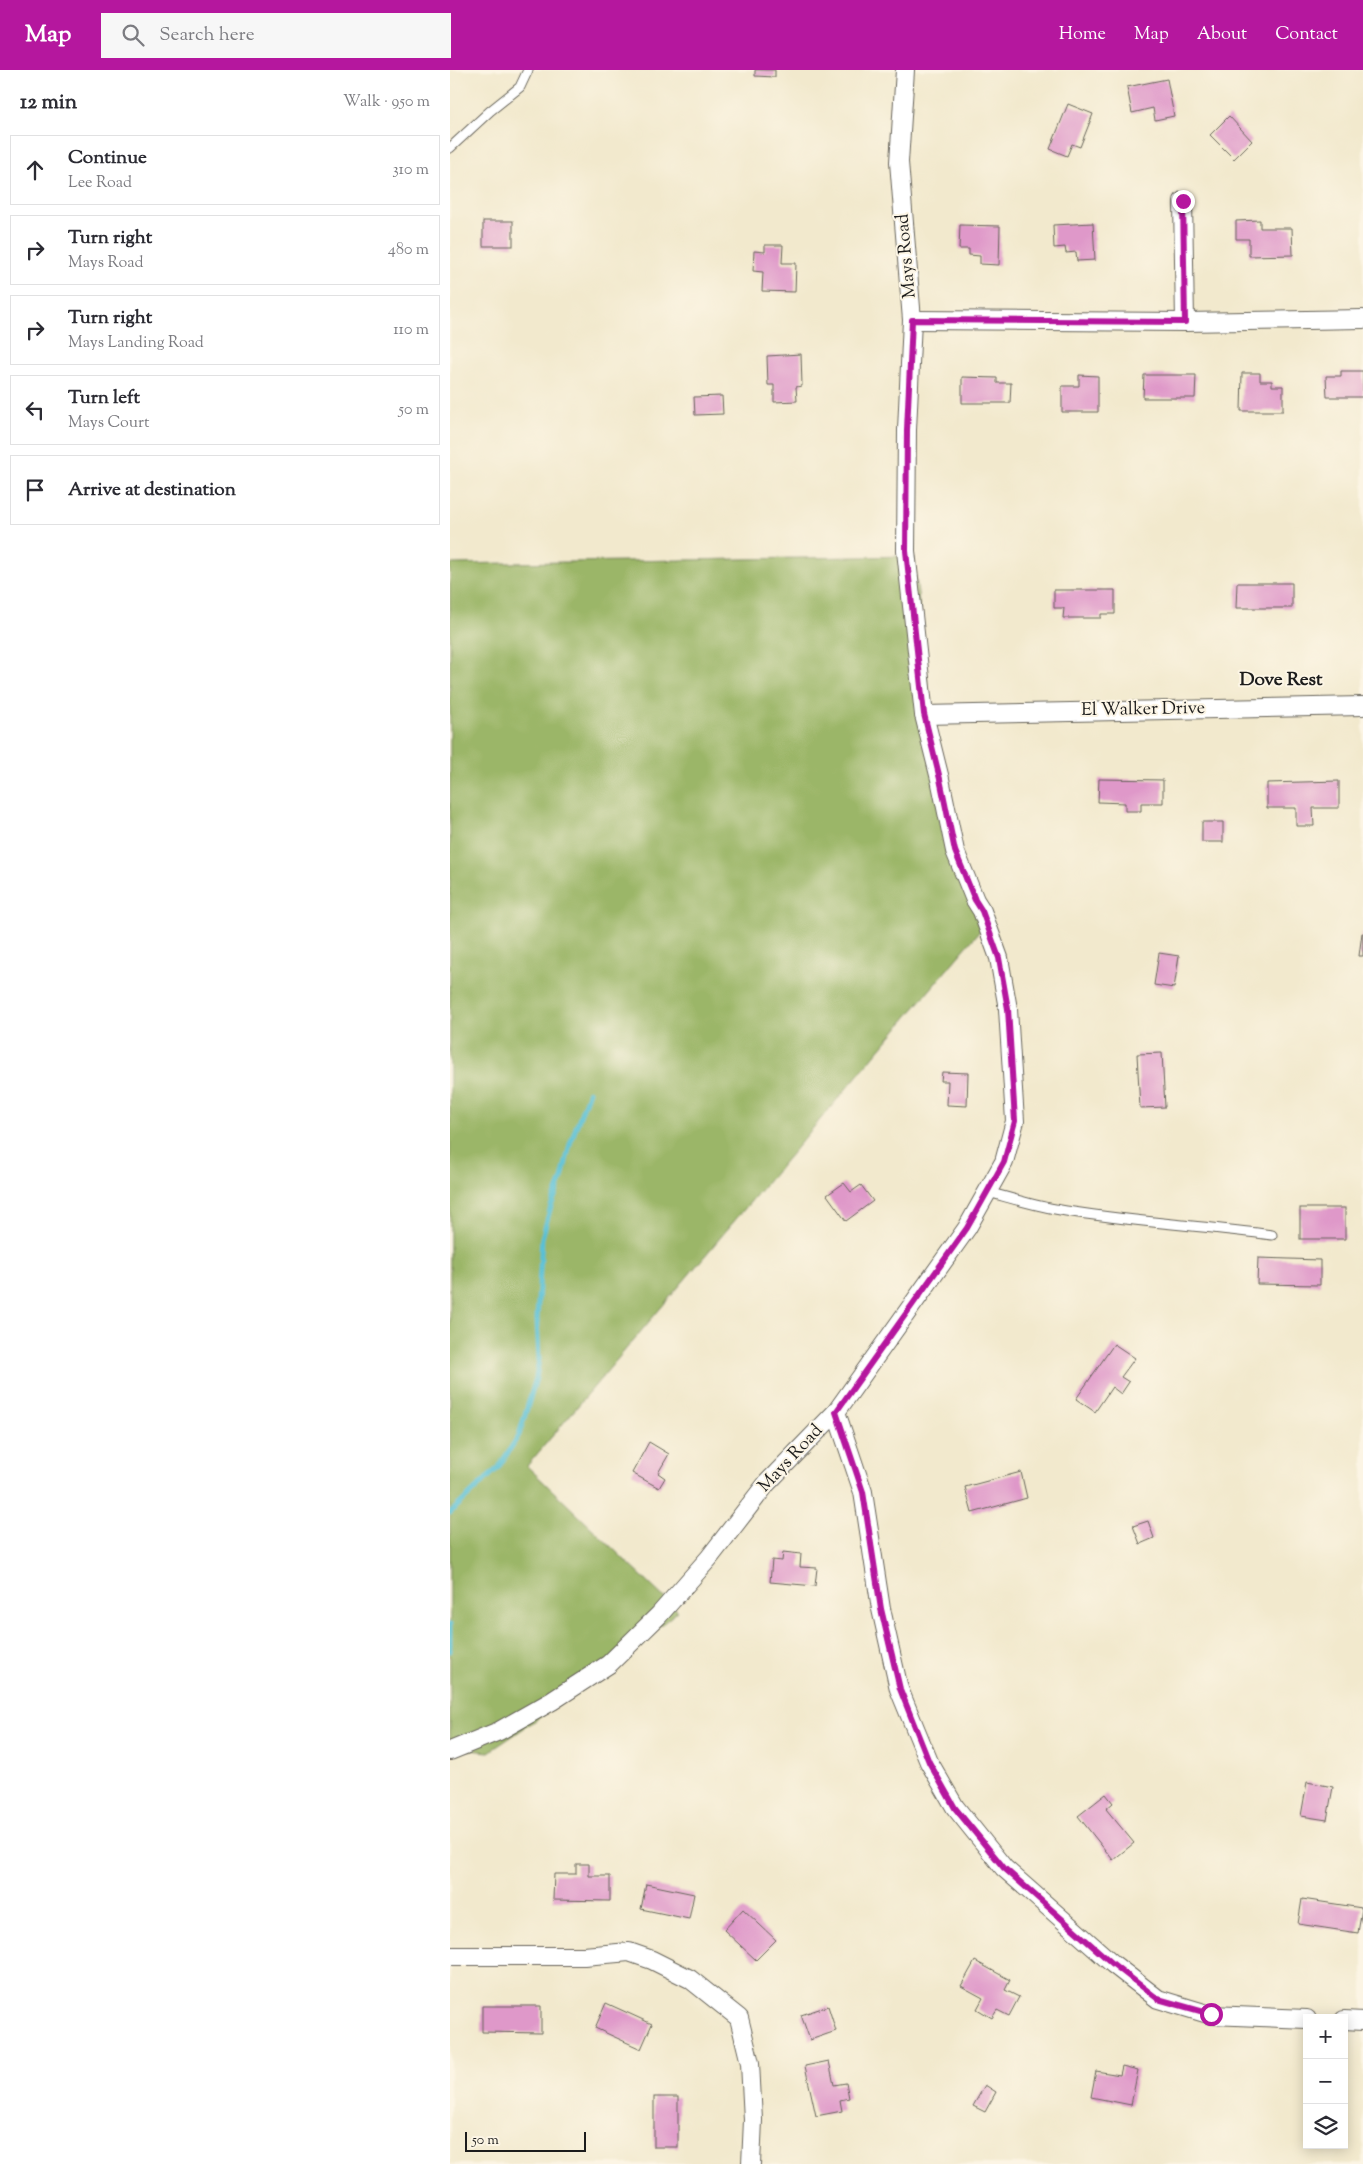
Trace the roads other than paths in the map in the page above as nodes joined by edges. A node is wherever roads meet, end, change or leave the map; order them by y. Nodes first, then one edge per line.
1 (528, 70) edge
2 (905, 70) edge
3 (450, 148) edge
4 (1183, 201) dead end
5 (1363, 319) edge
6 (912, 320) junction
7 (1185, 322) junction
8 (1363, 706) edge
9 (924, 714) junction
10 (988, 1192) junction
11 (1272, 1235) dead end
12 (836, 1412) junction
13 (450, 1751) edge
14 (450, 1956) edge
15 (1303, 2019) edge
16 (1348, 2020) edge
17 (1363, 2021) edge
18 (751, 2164) edge

1 - 3 lane
2 - 6 street, Mays Road
4 - 7 street
5 - 7 street
6 - 7 street
6 - 9 street, Mays Road
8 - 9 street, El Walker Drive
9 - 10 street, Mays Road
10 - 11 lane
10 - 12 street, Mays Road
12 - 13 street, Mays Road
12 - 15 street
14 - 18 street
16 - 17 street

